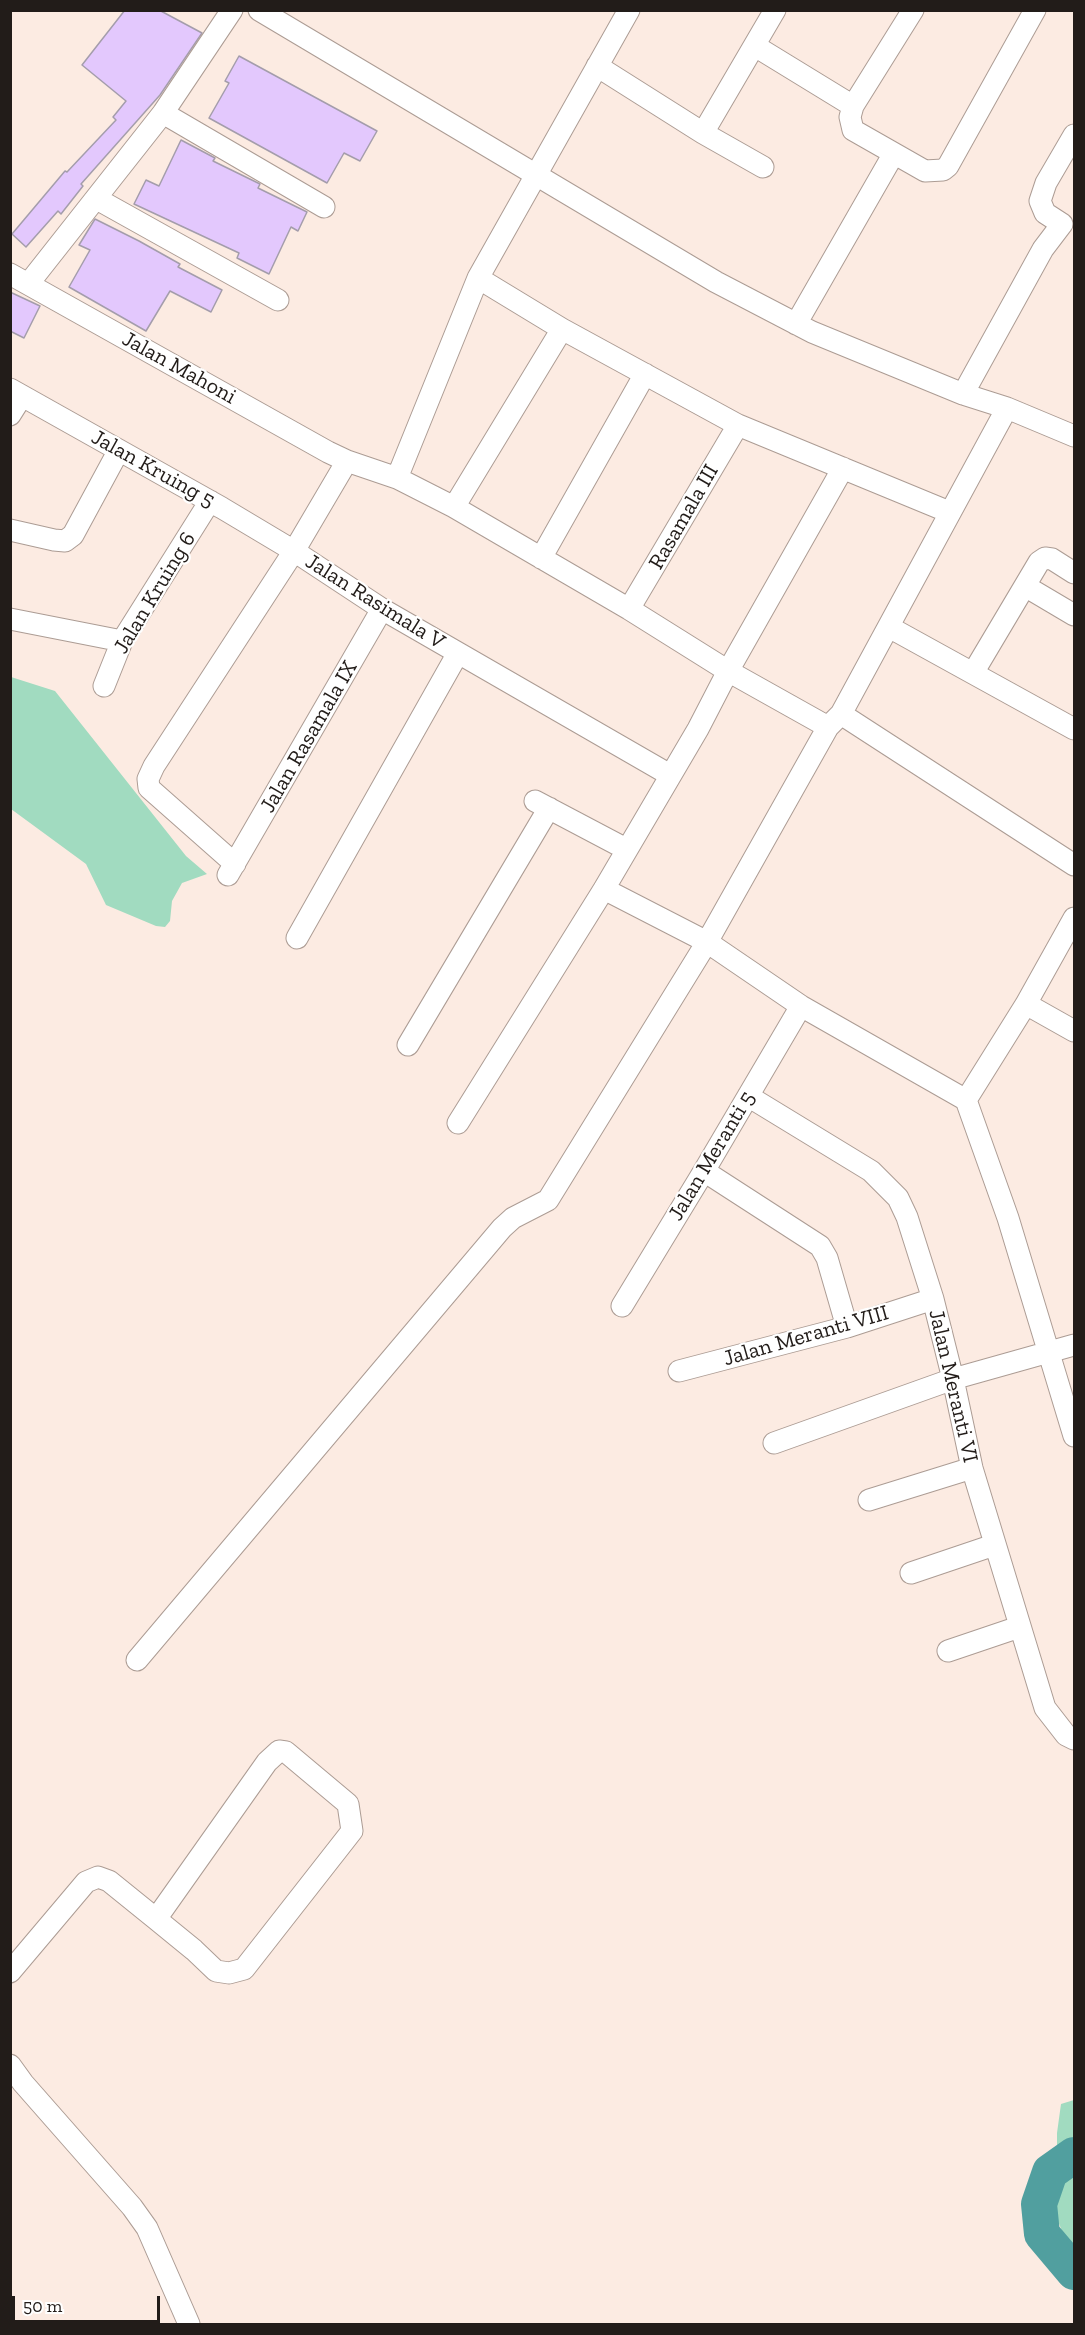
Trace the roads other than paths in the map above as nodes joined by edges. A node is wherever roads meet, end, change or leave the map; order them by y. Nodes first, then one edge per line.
1 (232, 10) edge
2 (258, 10) edge
3 (629, 10) edge
4 (776, 10) edge
5 (913, 10) edge
6 (1028, 13) edge
7 (755, 46) junction
8 (597, 66) junction
9 (853, 106) junction
10 (163, 113) junction
11 (703, 133) junction
12 (1074, 135) edge
13 (893, 155) junction
14 (763, 167) dead end
15 (535, 174) junction
16 (97, 199) junction
17 (324, 207) dead end
18 (1068, 227) edge
19 (20, 278) edge
20 (478, 278) junction
21 (278, 300) dead end
22 (796, 324) junction
23 (562, 329) junction
24 (645, 374) junction
25 (16, 392) edge
26 (963, 394) junction
27 (1007, 408) junction
28 (10, 414) edge
29 (738, 425) junction
30 (1074, 436) edge
31 (119, 450) junction
32 (347, 461) junction
33 (843, 468) junction
34 (397, 478) junction
35 (210, 501) junction
36 (454, 507) junction
37 (949, 512) junction
38 (10, 530) edge
39 (294, 551) junction
40 (541, 558) junction
41 (1074, 573) edge
42 (1025, 586) junction
43 (382, 609) junction
44 (629, 609) junction
45 (1074, 615) edge
46 (10, 619) edge
47 (890, 627) junction
48 (122, 641) junction
49 (458, 653) junction
50 (728, 671) junction
51 (973, 673) junction
52 (104, 686) dead end
53 (834, 720) junction
54 (1074, 729) edge
55 (670, 775) junction
56 (627, 849) junction
57 (1074, 865) edge
58 (604, 889) junction
59 (1074, 918) edge
60 (297, 938) dead end
61 (707, 942) junction
62 (1026, 1004) junction
63 (801, 1006) junction
64 (1074, 1031) edge
65 (408, 1045) dead end
66 (748, 1096) junction
67 (966, 1100) junction
68 (458, 1123) dead end
69 (704, 1171) junction
70 (933, 1299) junction
71 (622, 1306) dead end
72 (847, 1327) junction
73 (1074, 1345) edge
74 (1049, 1352) junction
75 (679, 1371) dead end
76 (953, 1379) junction
77 (1074, 1436) edge
78 (774, 1443) dead end
79 (972, 1468) junction
80 (869, 1500) dead end
81 (994, 1545) junction
82 (911, 1573) dead end
83 (1019, 1626) junction
84 (948, 1651) dead end
85 (137, 1660) dead end
86 (1074, 1739) edge
87 (156, 1919) junction
88 (10, 1972) edge
89 (10, 2065) edge
90 (189, 2325) edge

1 - 10 street
2 - 15 street
3 - 8 street
4 - 7 street
5 - 9 street
6 - 13 street
7 - 9 street
7 - 11 street
8 - 11 street
8 - 15 street
9 - 13 street
10 - 16 street
10 - 17 street
11 - 14 street
12 - 18 street
13 - 22 street
15 - 20 street
15 - 22 street
16 - 19 street
16 - 21 street
18 - 26 street
19 - 32 street, Jalan Mahoni
20 - 23 street
20 - 34 street
22 - 26 street
23 - 24 street
23 - 36 street
24 - 29 street
24 - 40 street
25 - 28 street
25 - 31 street, Jalan Kruing 5
26 - 27 street
27 - 30 street
27 - 37 street
29 - 33 street
29 - 44 street, Rasamala III
31 - 35 street, Jalan Kruing 5
31 - 38 street
32 - 34 street, Jalan Mahoni
32 - 39 street, Jalan Rasamala IX
33 - 37 street
33 - 50 street
34 - 36 street, Jalan Mahoni
35 - 39 street, Jalan Kruing 5
35 - 48 street, Jalan Kruing 6
36 - 40 street, Jalan Mahoni
37 - 47 street
39 - 43 street, Jalan Rasimala V
39 - 43 street, Jalan Rasamala IX
40 - 44 street, Jalan Mahoni
41 - 42 street
42 - 45 street
42 - 51 street
43 - 49 street, Jalan Rasimala V
44 - 50 street, Jalan Mahoni
46 - 48 street
47 - 51 street
47 - 53 street
48 - 52 street, Jalan Kruing 6
49 - 55 street, Jalan Rasimala V
49 - 60 street
50 - 53 street, Jalan Mahoni
50 - 55 street
51 - 54 street
53 - 57 street, Jalan Mahoni
53 - 61 street
55 - 56 street
56 - 58 street
56 - 65 street
58 - 61 street
58 - 68 street
59 - 62 street
61 - 63 street
61 - 85 street
62 - 64 street
62 - 67 street
63 - 66 street, Jalan Meranti 5
63 - 67 street
66 - 69 street, Jalan Meranti 5
66 - 70 street, Jalan Meranti VI
67 - 74 street
69 - 71 street, Jalan Meranti 5
69 - 72 street
70 - 72 street, Jalan Meranti VIII
70 - 76 street, Jalan Meranti VI
72 - 75 street, Jalan Meranti VIII
73 - 74 street
74 - 76 street
74 - 77 street
76 - 78 street
76 - 79 street, Jalan Meranti VI
79 - 80 street
79 - 81 street, Jalan Meranti VI
81 - 82 street
81 - 83 street, Jalan Meranti VI
83 - 84 street
83 - 86 street, Jalan Meranti VI
87 - 87 street
87 - 88 street
89 - 90 street

